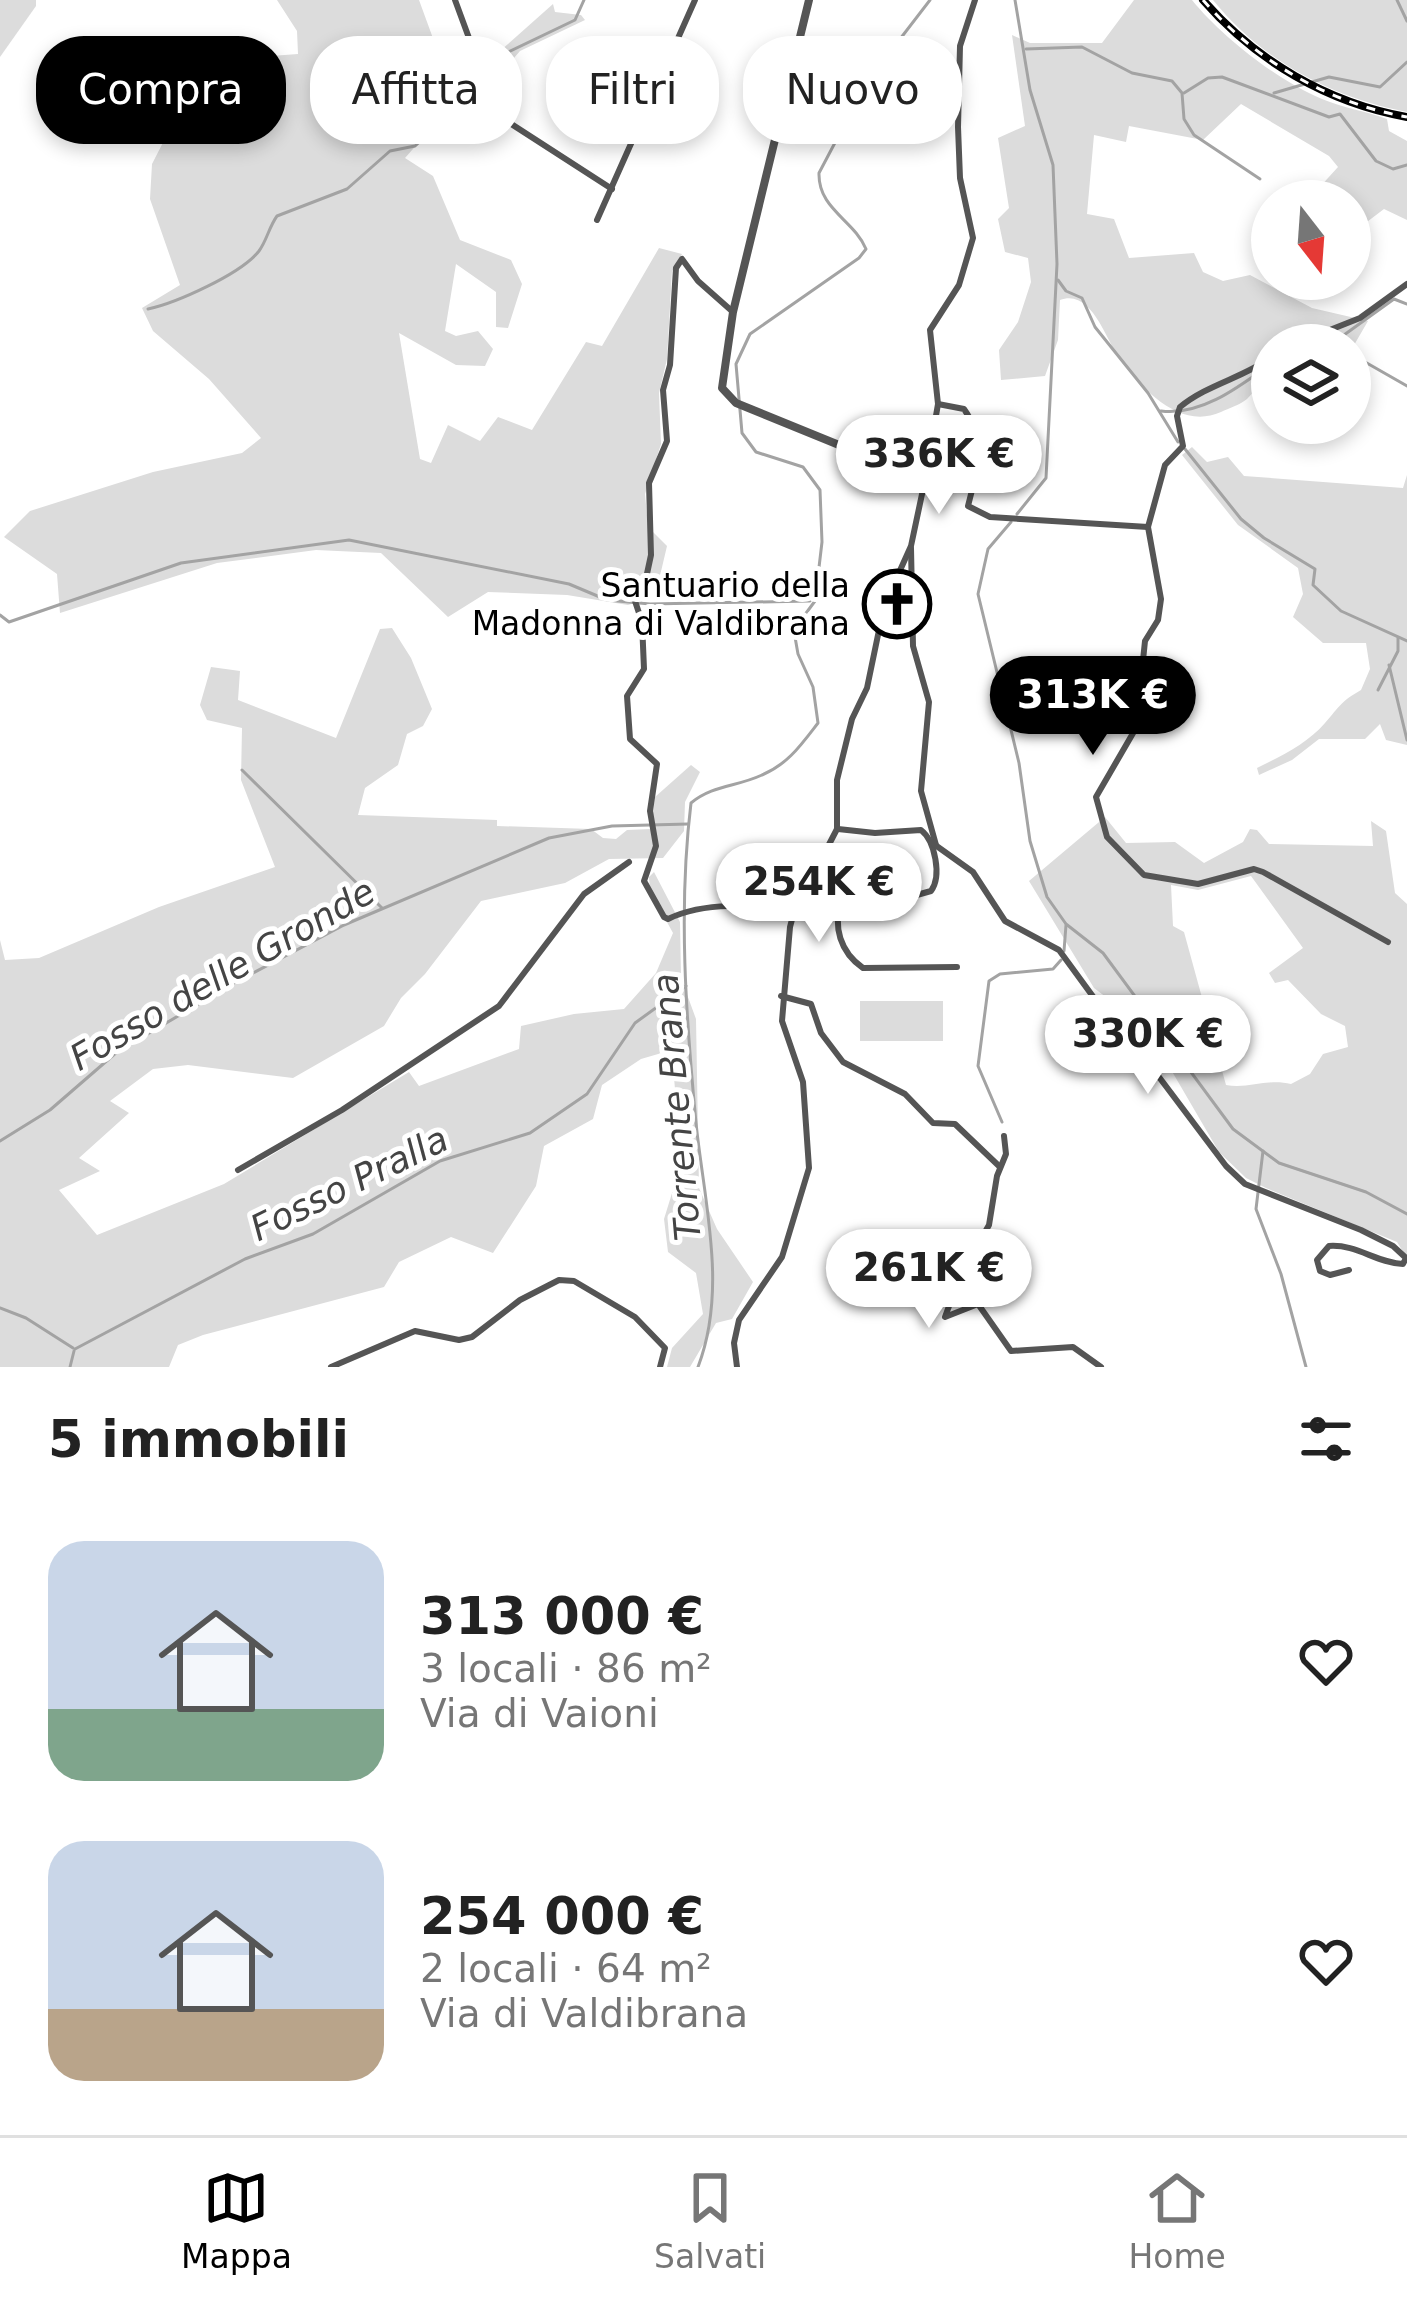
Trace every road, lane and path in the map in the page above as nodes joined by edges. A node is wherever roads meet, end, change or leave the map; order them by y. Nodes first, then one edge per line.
1 (455, 0) edge
2 (695, 0) edge
3 (809, 0) edge
4 (975, 0) edge
5 (612, 189) junction
6 (597, 220) dead end
7 (1407, 284) edge
8 (733, 312) junction
9 (1345, 324) edge
10 (1251, 372) edge
11 (938, 404) junction
12 (926, 480) junction
13 (1148, 527) junction
14 (911, 546) junction
15 (837, 829) junction
16 (933, 844) junction
17 (628, 862) dead end
18 (794, 911) junction
19 (1388, 942) dead end
20 (957, 967) dead end
21 (781, 996) junction
22 (1004, 1136) dead end
23 (1000, 1167) junction
24 (238, 1170) dead end
25 (1349, 1270) dead end
26 (331, 1367) edge
27 (661, 1367) edge
28 (736, 1367) edge
29 (1101, 1367) edge

1 - 5 street
2 - 5 street
3 - 8 street
4 - 11 street
5 - 6 street
7 - 9 street
8 - 12 street
8 - 18 street
10 - 13 street
11 - 12 street
11 - 13 street
12 - 14 street
13 - 19 street
14 - 15 street
14 - 16 street
15 - 16 street
15 - 18 street
16 - 20 street
16 - 25 street
17 - 24 street
18 - 21 street
21 - 23 street
21 - 28 street
22 - 23 street
23 - 29 street
26 - 27 street

